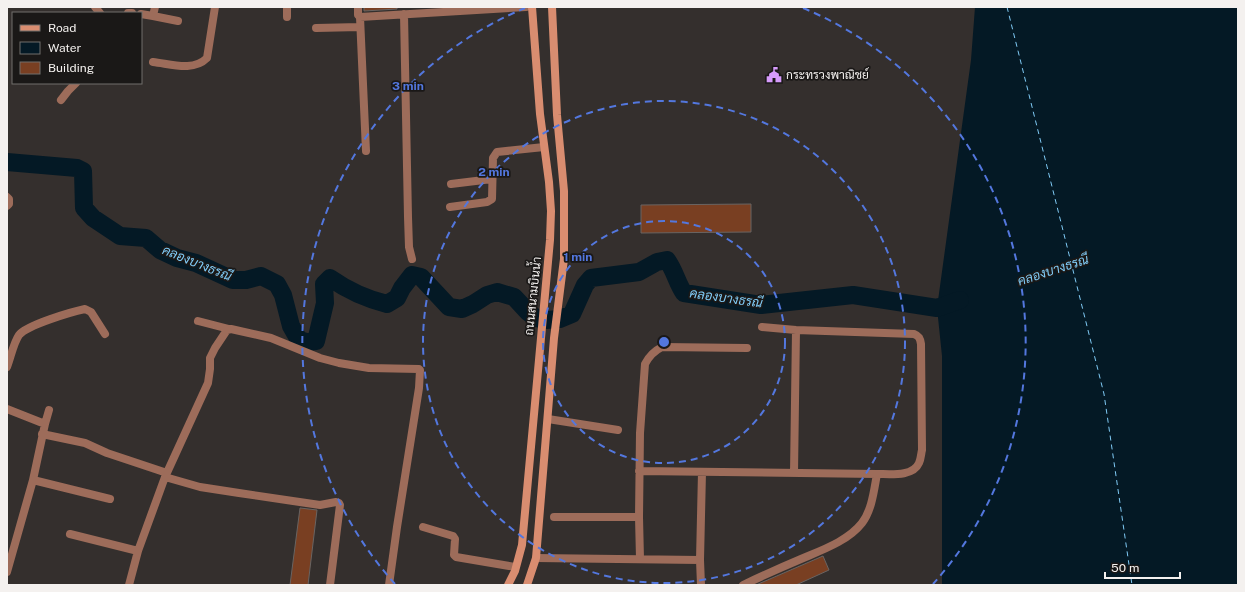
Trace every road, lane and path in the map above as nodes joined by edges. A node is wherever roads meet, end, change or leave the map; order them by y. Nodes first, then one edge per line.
1 (155, 7) edge
2 (215, 7) edge
3 (287, 7) edge
4 (358, 7) edge
5 (526, 7) edge
6 (532, 7) edge
7 (552, 7) edge
8 (142, 14) edge
9 (404, 14) junction
10 (153, 16) junction
11 (360, 16) junction
12 (287, 17) dead end
13 (178, 21) dead end
14 (360, 27) junction
15 (316, 28) dead end
16 (153, 62) dead end
17 (75, 84) edge
18 (61, 100) dead end
19 (544, 147) junction
20 (366, 151) dead end
21 (492, 179) junction
22 (451, 184) dead end
23 (7, 197) edge
24 (7, 206) edge
25 (450, 207) dead end
26 (412, 259) dead end
27 (198, 321) dead end
28 (762, 327) dead end
29 (229, 329) junction
30 (796, 330) junction
31 (104, 334) dead end
32 (747, 348) dead end
33 (7, 367) edge
34 (7, 408) edge
35 (49, 410) dead end
36 (548, 418) junction
37 (45, 424) junction
38 (618, 430) dead end
39 (42, 434) junction
40 (640, 471) junction
41 (702, 472) junction
42 (794, 473) junction
43 (877, 474) junction
44 (166, 475) junction
45 (33, 480) junction
46 (110, 499) dead end
47 (554, 517) dead end
48 (639, 517) junction
49 (423, 527) dead end
50 (70, 534) dead end
51 (138, 551) junction
52 (536, 558) junction
53 (640, 559) junction
54 (700, 560) junction
55 (516, 568) junction
56 (7, 572) edge
57 (128, 585) edge
58 (330, 585) edge
59 (389, 585) edge
60 (508, 585) edge
61 (527, 585) edge
62 (701, 585) edge
63 (743, 585) edge

1 - 10 street
2 - 16 street
3 - 12 street
4 - 11 street
5 - 9 street
6 - 19 main road, ถนนสนามบินน้ำ
7 - 36 main road
8 - 10 street
9 - 11 street
9 - 26 street
10 - 13 street
11 - 14 street
14 - 15 street
14 - 20 street
17 - 18 street
19 - 21 street
19 - 55 main road, ถนนสนามบินน้ำ
21 - 22 street
21 - 25 street
23 - 24 street
27 - 29 street
28 - 30 street
29 - 44 street
29 - 59 street
30 - 42 street
30 - 43 street
31 - 33 street
32 - 40 street
34 - 37 street
35 - 37 street
36 - 38 street
36 - 52 main road
37 - 39 street
39 - 44 street
39 - 45 street
40 - 41 street
40 - 48 street
41 - 42 street
41 - 54 street
42 - 43 street
43 - 63 street
44 - 51 street
44 - 58 street
45 - 46 street
45 - 56 street
47 - 48 street
48 - 53 street
49 - 55 street
50 - 51 street
51 - 57 street
52 - 53 street
52 - 61 main road
53 - 54 street
54 - 62 street
55 - 60 main road, ถนนสนามบินน้ำ

